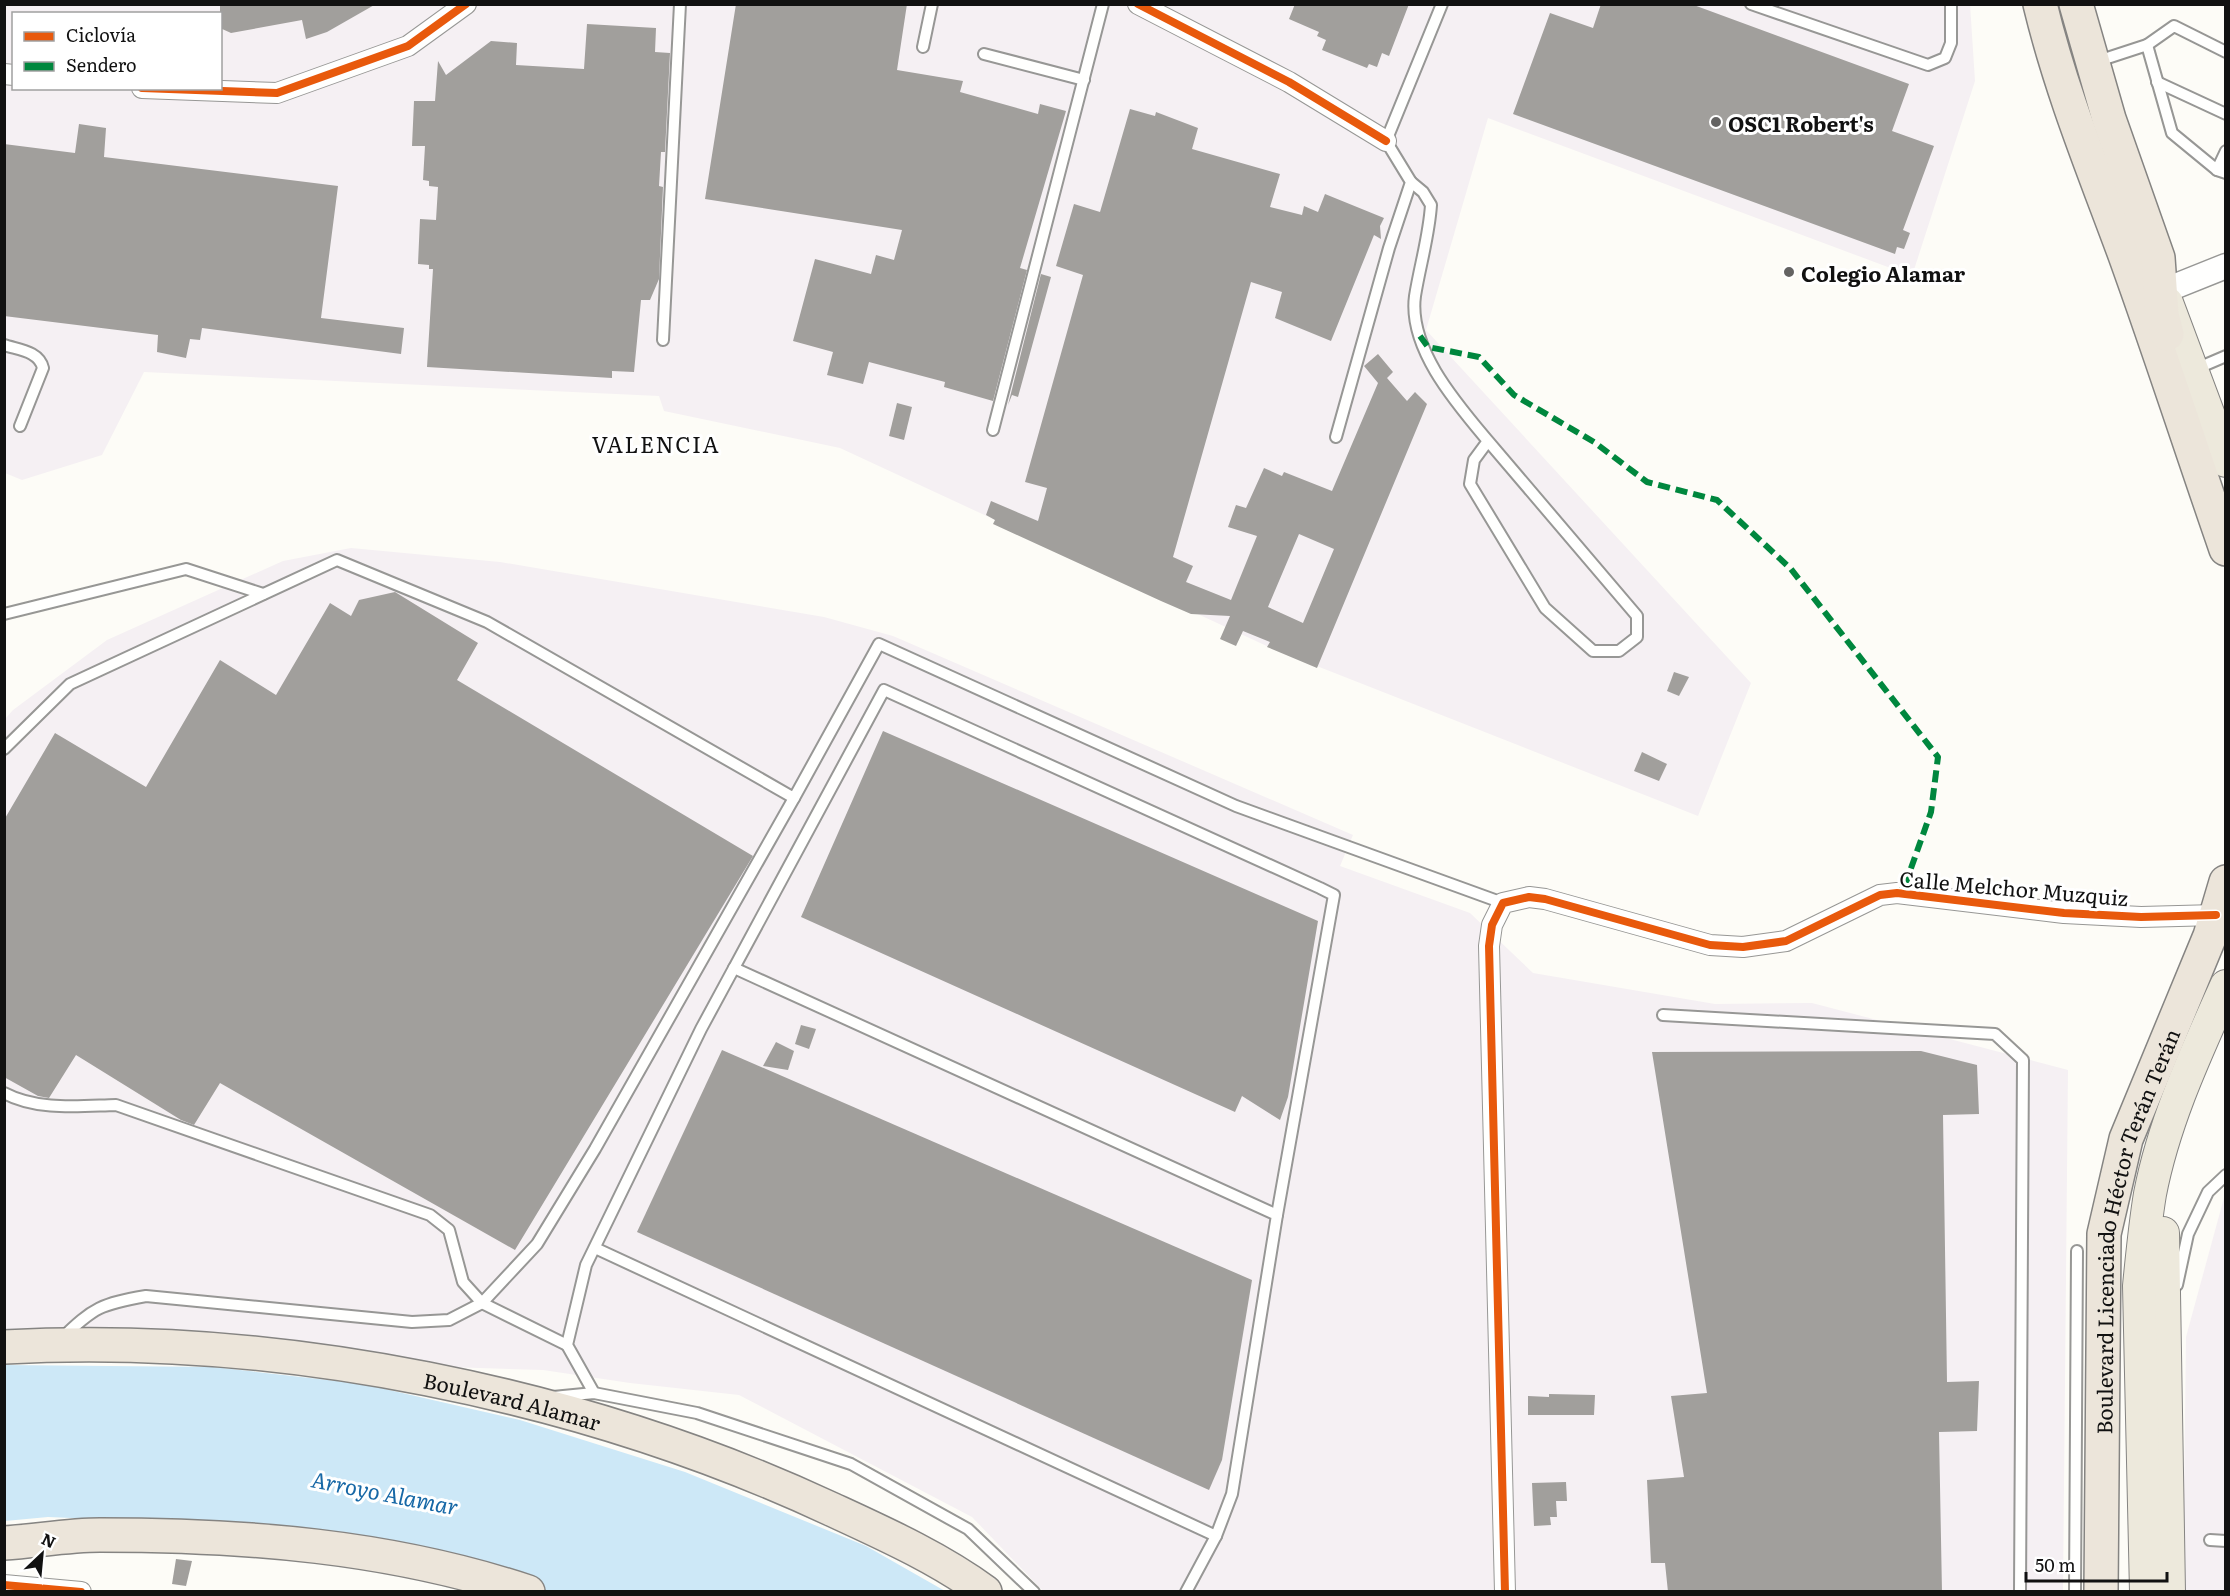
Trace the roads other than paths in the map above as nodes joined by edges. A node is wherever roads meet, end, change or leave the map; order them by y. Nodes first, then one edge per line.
1 (466, 4) edge
2 (680, 4) edge
3 (932, 4) edge
4 (1103, 4) edge
5 (1138, 4) edge
6 (1442, 4) edge
7 (1751, 4) edge
8 (1951, 4) edge
9 (2040, 4) edge
10 (2076, 4) edge
11 (2147, 45) junction
12 (923, 47) dead end
13 (2226, 52) edge
14 (984, 54) dead end
15 (2093, 63) junction
16 (1084, 80) junction
17 (2157, 82) junction
18 (196, 90) edge
19 (2226, 114) edge
20 (1386, 141) junction
21 (2226, 151) edge
22 (2221, 171) edge
23 (1410, 182) junction
24 (2139, 250) junction
25 (2226, 266) edge
26 (2168, 290) junction
27 (663, 340) dead end
28 (4, 345) edge
29 (2215, 361) edge
30 (2226, 420) edge
31 (20, 426) dead end
32 (993, 429) dead end
33 (1336, 437) dead end
34 (1488, 441) junction
35 (2226, 461) edge
36 (2226, 501) edge
37 (2226, 549) edge
38 (263, 594) junction
39 (4, 614) edge
40 (4, 749) edge
41 (794, 798) junction
42 (2226, 882) edge
43 (1503, 903) junction
44 (2221, 930) edge
45 (734, 968) junction
46 (2226, 986) edge
47 (1664, 1015) dead end
48 (2226, 1036) edge
49 (4, 1093) edge
50 (2226, 1175) edge
51 (1277, 1215) junction
52 (595, 1248) junction
53 (2077, 1251) dead end
54 (482, 1303) junction
55 (56, 1344) junction
56 (567, 1345) junction
57 (4, 1347) edge
58 (2109, 1355) junction
59 (594, 1393) junction
60 (520, 1400) junction
61 (2077, 1417) junction
62 (1216, 1536) junction
63 (2210, 1540) dead end
64 (2226, 1541) edge
65 (4, 1543) edge
66 (4, 1585) edge
67 (81, 1592) edge
68 (528, 1592) edge
69 (985, 1592) edge
70 (1034, 1592) edge
71 (1186, 1592) edge
72 (1505, 1592) edge
73 (2020, 1592) edge
74 (2075, 1592) edge
75 (2101, 1592) edge
76 (2124, 1592) edge
77 (2146, 1592) edge
78 (2169, 1592) edge
79 (2181, 1592) edge

1 - 18 street
2 - 27 lane
3 - 12 lane
4 - 16 lane
5 - 20 street
6 - 20 lane
7 - 8 lane
9 - 24 highway
10 - 15 highway
11 - 13 lane
11 - 15 lane
11 - 17 lane
14 - 16 lane
15 - 24 highway
16 - 32 lane
17 - 19 lane
17 - 22 lane
20 - 23 lane
21 - 22 lane
23 - 33 lane
23 - 34 lane
24 - 26 highway
24 - 37 highway
25 - 26 street
26 - 29 main road
26 - 35 main road
26 - 36 highway
28 - 31 lane
29 - 30 main road
34 - 34 lane
38 - 39 lane
38 - 40 lane
38 - 41 lane
41 - 43 lane
41 - 54 lane
42 - 44 highway, Boulevard Licenciado Héctor Terán Terán
43 - 44 street, Calle Melchor Muzquiz
43 - 72 street
44 - 58 highway, Boulevard Licenciado Héctor Terán Terán
45 - 51 lane
45 - 51 lane
45 - 52 lane
46 - 58 main road, Boulevard Licenciado Héctor Terán Terán
47 - 73 lane
48 - 78 main road, Boulevard Licenciado Héctor Terán Terán
49 - 54 lane
50 - 79 lane
51 - 62 lane
52 - 56 lane
52 - 62 lane
53 - 61 lane
54 - 55 lane
54 - 56 lane
55 - 57 highway, Boulevard Alamar
55 - 60 highway, Boulevard Alamar
56 - 59 lane
58 - 61 lane
58 - 75 highway, Boulevard Licenciado Héctor Terán Terán
58 - 76 highway, Boulevard Licenciado Héctor Terán Terán
58 - 77 main road, Boulevard Licenciado Héctor Terán Terán
59 - 60 lane
59 - 70 lane
60 - 69 highway, Boulevard Alamar
61 - 74 lane
62 - 71 lane
63 - 64 lane
65 - 68 highway
66 - 67 street

